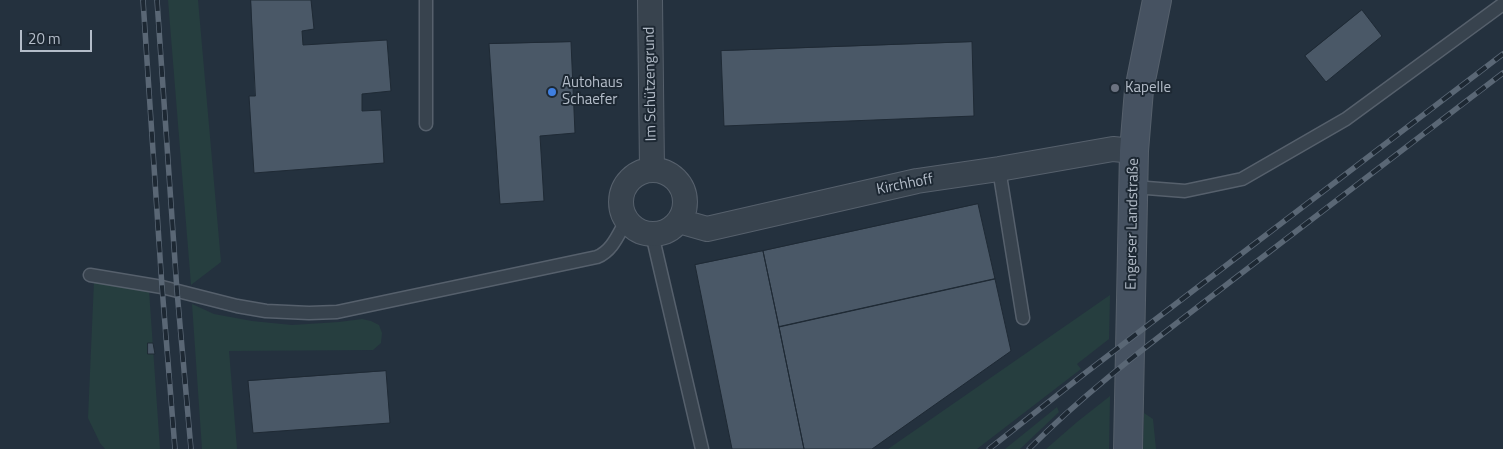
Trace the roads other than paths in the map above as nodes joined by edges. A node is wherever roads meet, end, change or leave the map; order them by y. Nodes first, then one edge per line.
1 (426, 0) edge
2 (650, 0) edge
3 (1157, 0) edge
4 (1503, 4) edge
5 (426, 124) dead end
6 (1134, 151) junction
7 (652, 169) junction
8 (999, 169) junction
9 (1134, 187) junction
10 (626, 221) junction
11 (679, 221) junction
12 (652, 234) junction
13 (90, 275) dead end
14 (1023, 318) dead end
15 (702, 449) edge
16 (1128, 449) edge

1 - 5 lane
2 - 7 street, Im Schützengrund
3 - 6 main road, Engerser Landstraße
4 - 9 lane
6 - 8 street, Kirchhoff
6 - 9 main road, Engerser Landstraße
7 - 10 street
7 - 11 street
8 - 11 street, Kirchhoff
8 - 14 lane
9 - 16 main road, Engerser Landstraße
10 - 12 street
10 - 13 lane
11 - 12 street
12 - 15 lane

